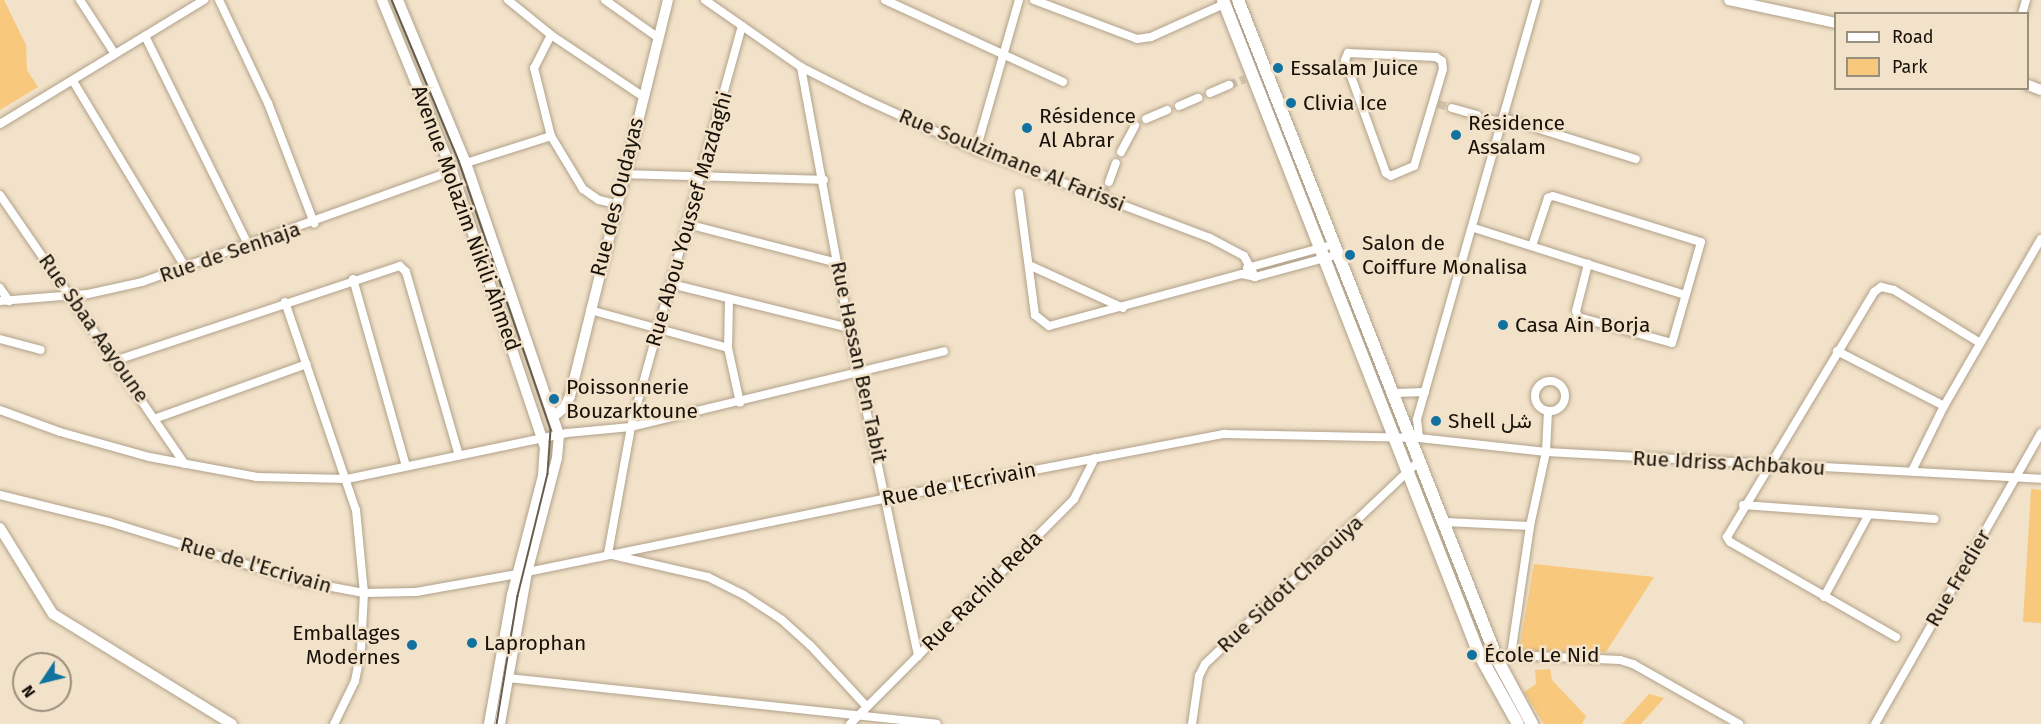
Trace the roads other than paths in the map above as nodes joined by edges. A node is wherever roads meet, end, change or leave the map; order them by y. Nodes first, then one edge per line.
1 (80, 0) edge
2 (204, 0) edge
3 (219, 0) edge
4 (382, 0) edge
5 (399, 0) edge
6 (508, 0) edge
7 (605, 0) edge
8 (668, 0) edge
9 (705, 0) edge
10 (885, 0) edge
11 (1019, 0) edge
12 (1034, 0) edge
13 (1238, 0) edge
14 (1536, 0) edge
15 (1729, 0) edge
16 (1224, 2) edge
17 (1834, 23) edge
18 (742, 26) junction
19 (551, 35) junction
20 (145, 36) junction
21 (657, 37) junction
22 (115, 54) junction
23 (1003, 57) junction
24 (801, 67) junction
25 (73, 81) junction
26 (1063, 82) dead end
27 (1229, 85) tunnel mouth
28 (1210, 93) dead end
29 (642, 96) junction
30 (1198, 98) dead end
31 (1436, 103) joint
32 (1179, 106) dead end
33 (1452, 108) tunnel mouth
34 (1167, 110) dead end
35 (1477, 115) dead end
36 (1146, 119) dead end
37 (1488, 119) dead end
38 (1503, 121) junction
39 (0, 124) edge
40 (1135, 126) dead end
41 (551, 136) junction
42 (976, 150) junction
43 (1121, 152) dead end
44 (1636, 159) dead end
45 (466, 163) junction
46 (1116, 163) dead end
47 (452, 171) junction
48 (624, 174) junction
49 (702, 178) junction
50 (824, 180) junction
51 (1109, 182) tunnel mouth
52 (1019, 193) dead end
53 (0, 195) edge
54 (616, 204) junction
55 (314, 223) junction
56 (687, 225) junction
57 (1474, 228) junction
58 (2041, 239) edge
59 (249, 246) junction
60 (1532, 246) junction
61 (1337, 249) junction
62 (1323, 254) junction
63 (838, 263) junction
64 (1588, 264) junction
65 (1032, 266) junction
66 (1250, 266) junction
67 (186, 268) junction
68 (1242, 274) junction
69 (1255, 277) junction
70 (353, 279) junction
71 (671, 284) junction
72 (0, 288) edge
73 (1685, 295) junction
74 (70, 296) junction
75 (0, 301) edge
76 (9, 301) junction
77 (285, 302) junction
78 (729, 302) junction
79 (1124, 308) junction
80 (590, 310) junction
81 (849, 328) junction
82 (658, 330) junction
83 (0, 339) edge
84 (1980, 344) junction
85 (728, 348) junction
86 (41, 350) dead end
87 (944, 351) dead end
88 (1837, 351) junction
89 (117, 360) junction
90 (307, 364) junction
91 (859, 374) junction
92 (1425, 392) junction
93 (1395, 393) junction
94 (740, 403) junction
95 (1944, 406) junction
96 (0, 410) edge
97 (1548, 411) junction
98 (551, 412) junction
99 (157, 418) junction
100 (631, 427) junction
101 (2041, 433) edge
102 (559, 435) junction
103 (544, 437) junction
104 (1395, 438) junction
105 (1415, 439) junction
106 (1546, 452) junction
107 (459, 456) junction
108 (1095, 458) junction
109 (1420, 460) junction
110 (186, 464) junction
111 (405, 466) junction
112 (1769, 466) junction
113 (1410, 471) junction
114 (1912, 471) junction
115 (2014, 478) junction
116 (347, 479) junction
117 (2041, 479) edge
118 (0, 495) edge
119 (888, 498) junction
120 (1743, 505) junction
121 (1868, 516) junction
122 (1934, 519) dead end
123 (1445, 522) junction
124 (1530, 526) junction
125 (0, 528) edge
126 (608, 554) junction
127 (522, 573) junction
128 (364, 593) junction
129 (1824, 597) junction
130 (1896, 637) dead end
131 (1511, 655) junction
132 (918, 656) junction
133 (1498, 661) junction
134 (508, 678) junction
135 (867, 707) junction
136 (858, 716) junction
137 (232, 724) edge
138 (334, 724) edge
139 (489, 724) edge
140 (500, 724) edge
141 (850, 724) edge
142 (937, 724) edge
143 (1192, 724) edge
144 (1518, 724) edge
145 (1532, 724) edge
146 (1739, 724) edge
147 (1875, 724) edge

1 - 22 street
2 - 20 street
3 - 55 street
4 - 47 street, Avenue Molazim Nikili Ahmed
5 - 45 street, Avenue Molazim Nikili Ahmed
6 - 19 street
7 - 21 street
8 - 21 street, Rue des Oudayas
9 - 18 street, Rue Soulzimane Al Farissi
10 - 23 street
11 - 23 street
12 - 16 street
13 - 61 main road
14 - 38 street
15 - 17 street
16 - 62 main road
18 - 24 street, Rue Soulzimane Al Farissi
18 - 49 street, Rue Abou Youssef Mazdaghi
19 - 29 street
19 - 41 street
20 - 22 street
20 - 59 street
21 - 29 street, Rue des Oudayas
22 - 25 street
23 - 26 street
23 - 42 street
24 - 42 street, Rue Soulzimane Al Farissi
24 - 50 street, Rue Hassan Ben Tabit
25 - 39 street
25 - 67 street
27 - 28 street
29 - 48 street, Rue des Oudayas
30 - 32 street
31 - 31 street
33 - 35 street
34 - 36 street
37 - 38 street
38 - 44 street
38 - 57 street
40 - 43 street
41 - 45 street
41 - 54 street
42 - 66 street, Rue Soulzimane Al Farissi
45 - 98 street, Avenue Molazim Nikili Ahmed
46 - 51 street
47 - 55 street, Rue de Senhaja
47 - 103 street, Avenue Molazim Nikili Ahmed
48 - 49 street
48 - 54 street, Rue des Oudayas
49 - 50 street
49 - 56 street, Rue Abou Youssef Mazdaghi
50 - 63 street, Rue Hassan Ben Tabit
52 - 65 street
53 - 74 street, Rue Sbaa Aayoune
54 - 80 street, Rue des Oudayas
55 - 59 street, Rue de Senhaja
56 - 63 street
56 - 71 street, Rue Abou Youssef Mazdaghi
57 - 60 street
57 - 92 street
58 - 84 street
59 - 67 street, Rue de Senhaja
60 - 64 street
60 - 73 street
61 - 62 street
61 - 93 main road
62 - 66 street
62 - 69 street
62 - 104 main road
63 - 81 street, Rue Hassan Ben Tabit
64 - 73 street
64 - 73 street
65 - 79 street
65 - 79 street
66 - 68 street
66 - 69 street, Rue Soulzimane Al Farissi
67 - 74 street, Rue de Senhaja
68 - 69 street
68 - 79 street
70 - 77 street
70 - 107 street
70 - 111 street
71 - 78 street
71 - 82 street, Rue Abou Youssef Mazdaghi
72 - 76 street
74 - 76 street, Rue de Senhaja
74 - 89 street, Rue Sbaa Aayoune
75 - 76 street, Rue de Senhaja
77 - 89 street
77 - 90 street
78 - 81 street
78 - 85 street
80 - 82 street
80 - 98 street, Rue des Oudayas
81 - 91 street, Rue Hassan Ben Tabit
82 - 85 street
82 - 100 street, Rue Abou Youssef Mazdaghi
83 - 86 street
84 - 88 street
84 - 95 street
85 - 94 street
87 - 91 street
88 - 95 street
88 - 112 street
89 - 99 street, Rue Sbaa Aayoune
90 - 99 street
90 - 116 street
91 - 94 street
91 - 119 street, Rue Hassan Ben Tabit
92 - 93 street
92 - 105 street
93 - 105 main road
94 - 100 street
95 - 114 street
96 - 110 street
97 - 97 street
97 - 106 street
98 - 102 street, Avenue Molazim Nikili Ahmed
99 - 110 street, Rue Sbaa Aayoune
100 - 102 street
100 - 126 street, Rue Abou Youssef Mazdaghi
101 - 115 street, Rue Fredier
102 - 103 street
102 - 127 street
103 - 107 street
103 - 127 street
104 - 105 street, Rue de l'Ecrivain
104 - 108 street, Rue de l'Ecrivain
104 - 113 main road
105 - 106 street, Rue Idriss Achbakou
105 - 109 main road
106 - 112 street, Rue Idriss Achbakou
106 - 124 street
107 - 111 street
108 - 119 street, Rue de l'Ecrivain
108 - 132 street, Rue Rachid Reda
109 - 113 street, Rue Sidoti Chaouiya
109 - 123 main road
110 - 116 street
111 - 116 street
112 - 114 street, Rue Idriss Achbakou
112 - 120 street
113 - 143 street, Rue Sidoti Chaouiya
113 - 144 main road
114 - 115 street, Rue Idriss Achbakou
115 - 117 street, Rue Idriss Achbakou
115 - 147 street, Rue Fredier
116 - 128 street
118 - 128 street, Rue de l'Ecrivain
119 - 126 street, Rue de l'Ecrivain
119 - 132 street, Rue Hassan Ben Tabit
120 - 121 street
120 - 129 street
121 - 122 street
121 - 129 street
123 - 124 street
123 - 133 main road
124 - 131 street
125 - 137 street
126 - 127 street, Rue de l'Ecrivain
126 - 135 street
127 - 128 street, Rue de l'Ecrivain
127 - 134 street
127 - 139 street
128 - 138 street
129 - 130 street
131 - 133 street
131 - 146 street
132 - 135 street, Rue Rachid Reda
133 - 145 main road
134 - 136 street
134 - 140 street
135 - 136 street, Rue Rachid Reda
136 - 141 street, Rue Rachid Reda
136 - 142 street

